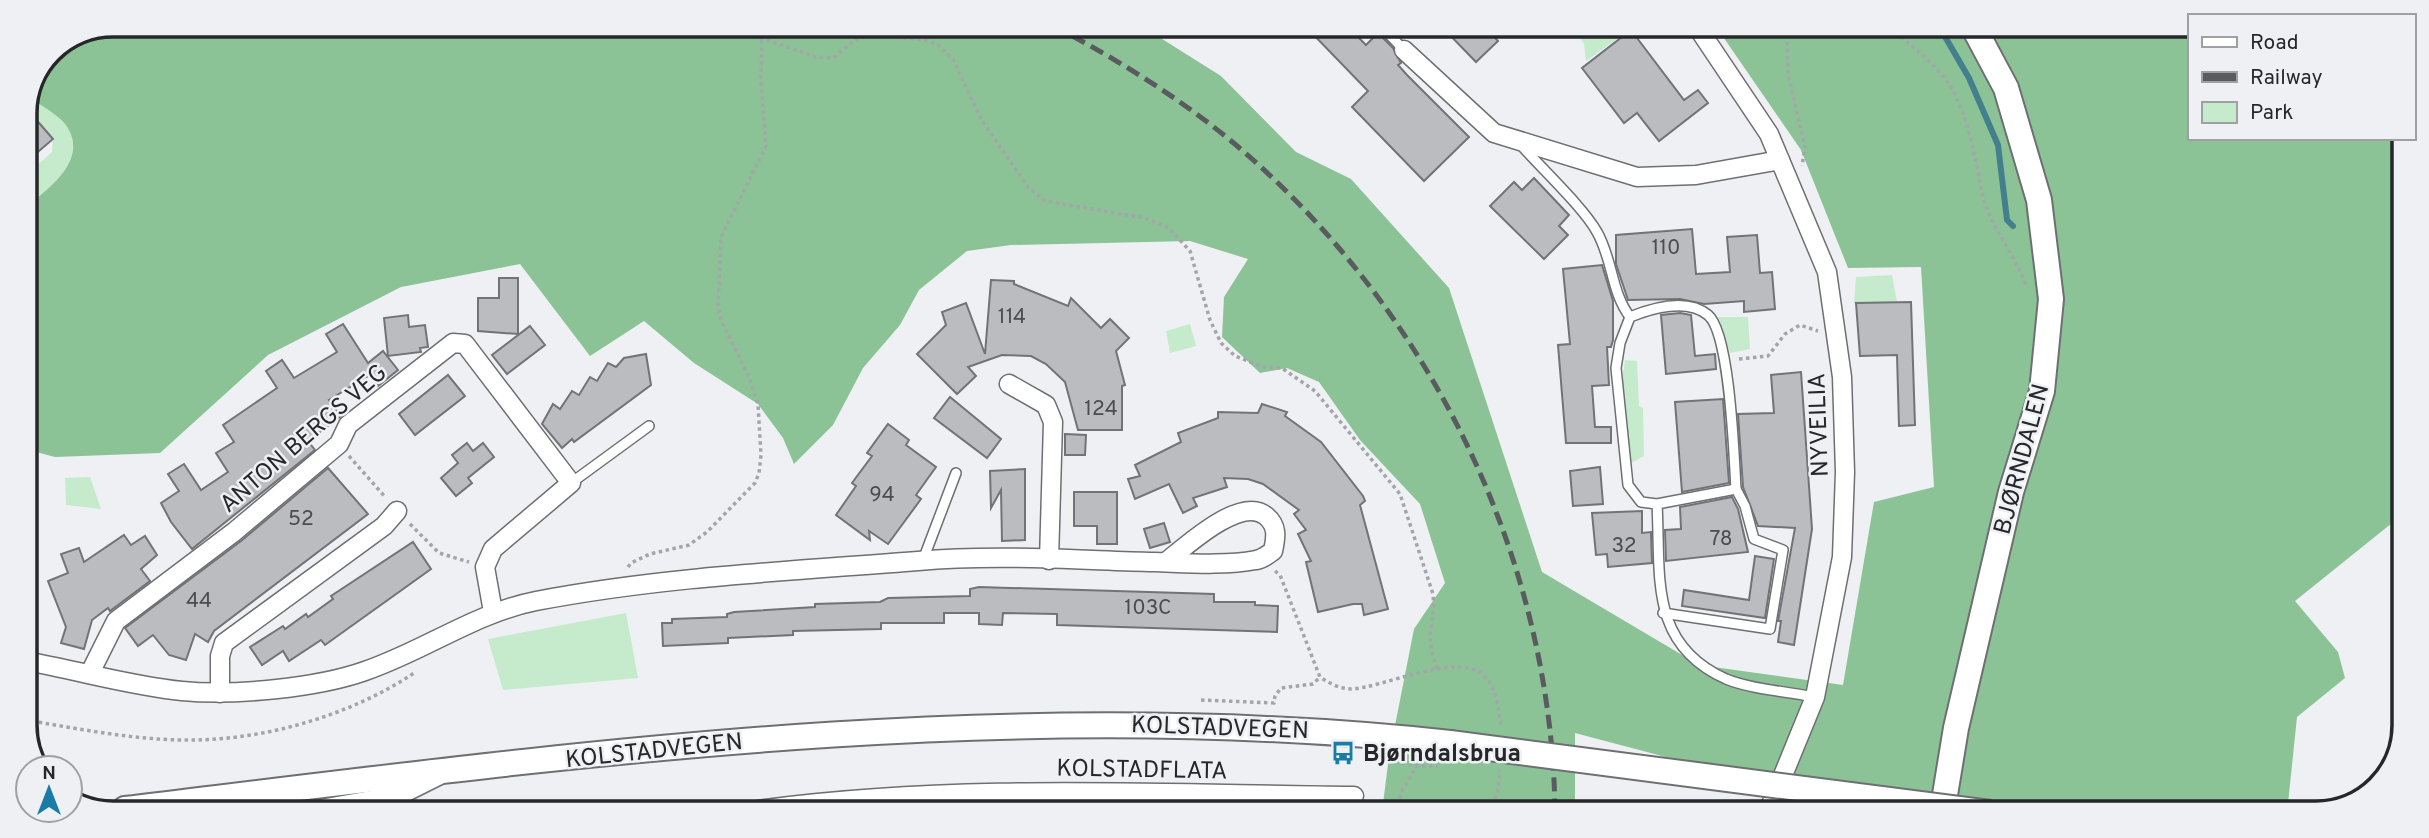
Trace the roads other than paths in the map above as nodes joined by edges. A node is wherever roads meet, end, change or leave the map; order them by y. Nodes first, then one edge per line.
1 (1392, 37) edge
2 (1704, 37) edge
3 (1979, 37) edge
4 (1404, 50) joint
5 (1516, 140) junction
6 (1780, 160) junction
7 (1630, 317) junction
8 (1009, 384) dead end
9 (649, 426) dead end
10 (956, 473) dead end
11 (571, 483) junction
12 (1736, 489) junction
13 (1657, 504) junction
14 (397, 511) dead end
15 (923, 560) junction
16 (1049, 560) junction
17 (1166, 562) junction
18 (493, 612) junction
19 (1664, 613) junction
20 (37, 664) edge
21 (90, 673) junction
22 (220, 693) junction
23 (1815, 697) junction
24 (447, 772) junction
25 (988, 791) junction
26 (1354, 796) dead end
27 (195, 801) edge
28 (366, 801) edge
29 (824, 801) edge
30 (994, 801) edge
31 (1244, 801) edge
32 (1312, 801) edge
33 (1772, 801) edge
34 (1880, 801) edge
35 (1944, 801) edge

1 - 4 lane
2 - 6 street, NYVEILIA
3 - 35 main road, BJØRNDALEN
4 - 5 street
5 - 6 street
5 - 7 lane
6 - 23 street, NYVEILIA
7 - 12 lane
7 - 13 lane
8 - 16 street
9 - 11 lane
10 - 15 lane
11 - 18 street
11 - 21 street, ANTON BERGS VEG
12 - 13 lane
12 - 19 lane
13 - 19 lane
14 - 22 street
15 - 16 street
15 - 18 street
16 - 17 street
17 - 17 street
18 - 22 street
19 - 23 lane
20 - 21 street
21 - 22 street
23 - 33 street, NYVEILIA
24 - 27 main road, KOLSTADVEGEN
24 - 28 street, KOLSTADVEGEN
24 - 34 main road, KOLSTADVEGEN, bridge
25 - 29 street, KOLSTADFLATA
25 - 30 lane
25 - 31 street, KOLSTADFLATA
26 - 32 street, KOLSTADFLATA

